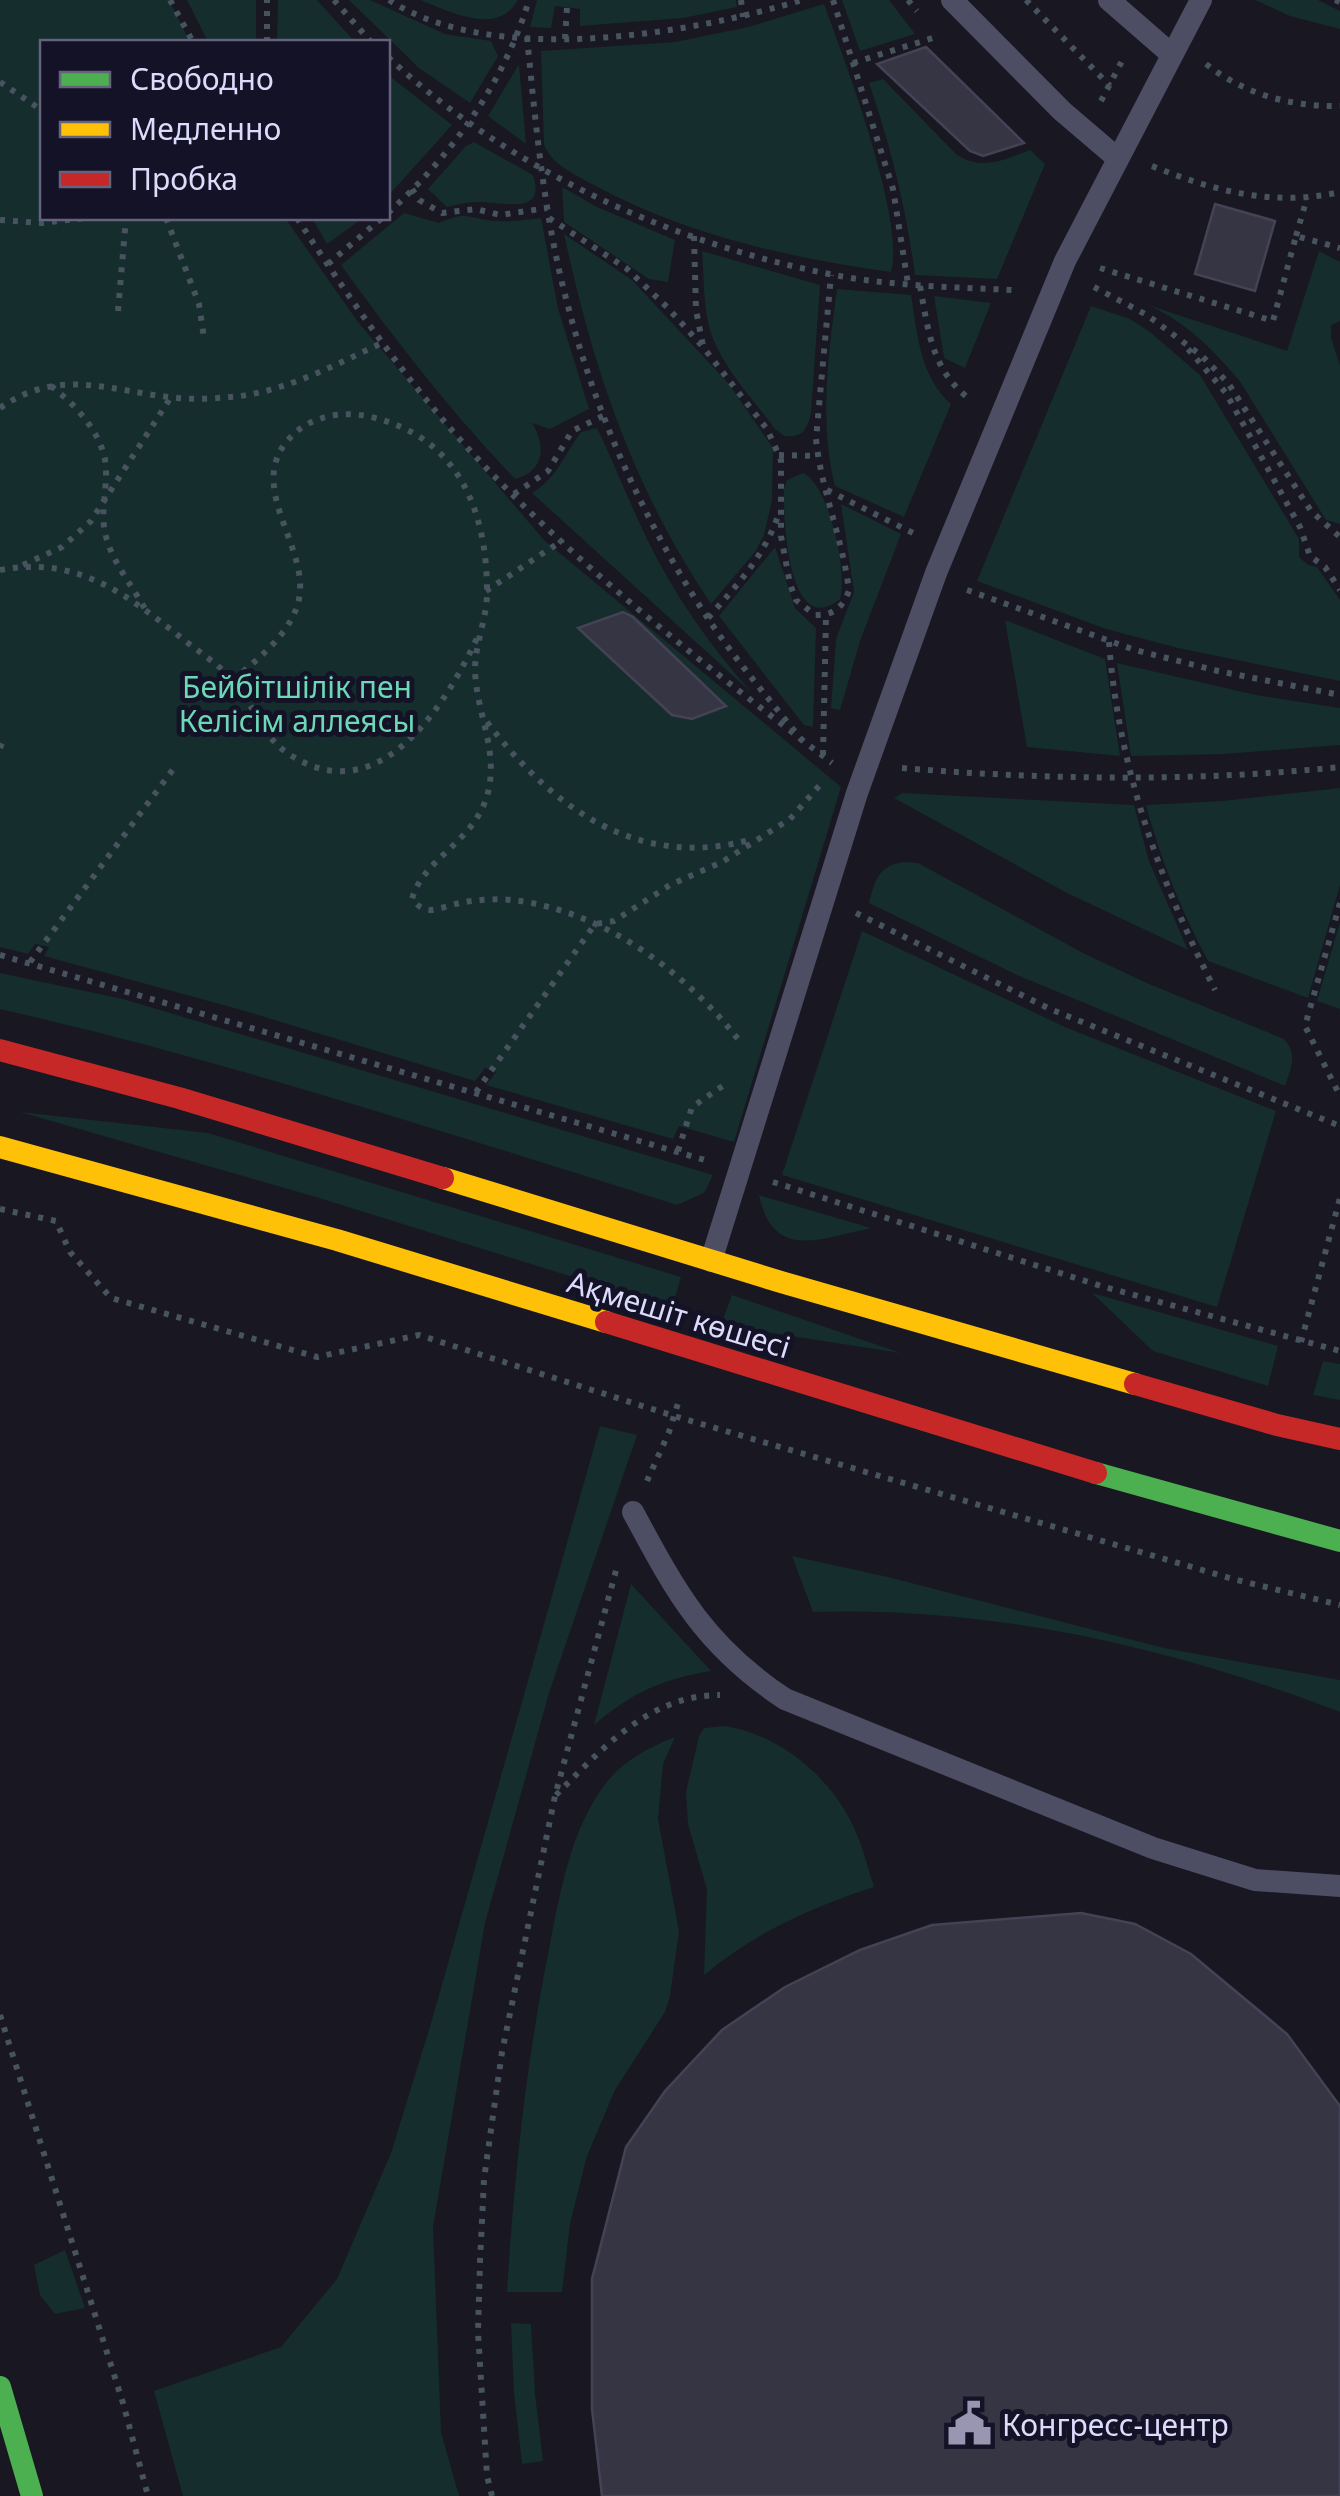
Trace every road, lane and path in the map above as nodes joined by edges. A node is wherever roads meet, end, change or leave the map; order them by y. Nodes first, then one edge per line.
1 (170, 0) edge
2 (268, 0) edge
3 (334, 0) edge
4 (390, 0) edge
5 (529, 0) edge
6 (741, 0) edge
7 (802, 0) edge
8 (833, 0) edge
9 (952, 0) edge
10 (1026, 0) edge
11 (1108, 0) edge
12 (1200, 0) edge
13 (567, 7) dead end
14 (743, 17) junction
15 (1139, 29) junction
16 (516, 36) junction
17 (940, 36) dead end
18 (527, 37) junction
19 (565, 38) junction
20 (192, 40) edge
21 (266, 40) edge
22 (369, 40) edge
23 (1170, 54) junction
24 (1200, 58) dead end
25 (390, 60) edge
26 (854, 64) junction
27 (0, 82) edge
28 (1110, 86) junction
29 (1340, 106) edge
30 (40, 112) edge
31 (468, 122) junction
32 (1086, 131) junction
33 (1149, 154) dead end
34 (1117, 158) junction
35 (540, 167) junction
36 (412, 189) junction
37 (1340, 192) edge
38 (1307, 198) junction
39 (546, 208) junction
40 (390, 210) edge
41 (549, 218) junction
42 (0, 220) edge
43 (68, 220) edge
44 (126, 220) edge
45 (167, 220) edge
46 (298, 220) edge
47 (379, 220) edge
48 (694, 236) junction
49 (1296, 236) junction
50 (1340, 248) edge
51 (1106, 252) dead end
52 (328, 264) junction
53 (831, 274) junction
54 (908, 284) junction
55 (920, 286) junction
56 (1012, 290) dead end
57 (1084, 300) dead end
58 (118, 310) dead end
59 (1175, 334) junction
60 (204, 338) dead end
61 (384, 342) junction
62 (703, 347) junction
63 (50, 385) junction
64 (170, 397) junction
65 (967, 397) dead end
66 (0, 408) edge
67 (604, 415) junction
68 (779, 455) junction
69 (818, 456) junction
70 (827, 490) junction
71 (514, 494) junction
72 (104, 500) junction
73 (780, 510) junction
74 (914, 534) dead end
75 (1340, 537) edge
76 (562, 540) junction
77 (20, 566) junction
78 (0, 570) edge
79 (963, 588) dead end
80 (1340, 590) edge
81 (486, 591) junction
82 (146, 610) junction
83 (826, 615) junction
84 (708, 618) junction
85 (479, 632) junction
86 (1110, 642) junction
87 (233, 680) junction
88 (1340, 695) edge
89 (484, 717) junction
90 (804, 743) junction
91 (903, 750) dead end
92 (823, 756) junction
93 (832, 764) dead end
94 (1340, 767) edge
95 (174, 768) dead end
96 (896, 768) junction
97 (829, 776) dead end
98 (892, 780) dead end
99 (1132, 780) junction
100 (764, 836) junction
101 (1340, 903) edge
102 (595, 924) junction
103 (847, 929) dead end
104 (0, 955) edge
105 (30, 962) junction
106 (1215, 990) dead end
107 (742, 1044) dead end
108 (0, 1050) edge
109 (476, 1092) junction
110 (1340, 1096) edge
111 (1340, 1126) edge
112 (0, 1147) edge
113 (742, 1172) junction
114 (1340, 1198) edge
115 (0, 1210) edge
116 (711, 1261) junction
117 (1301, 1342) junction
118 (692, 1350) junction
119 (1340, 1351) edge
120 (674, 1416) junction
121 (1340, 1439) edge
122 (633, 1512) junction
123 (1340, 1541) edge
124 (1340, 1605) edge
125 (1340, 1886) edge
126 (0, 2015) edge
127 (0, 2387) edge
128 (10, 2460) edge
129 (32, 2496) edge
130 (148, 2496) edge
131 (492, 2496) edge

1 - 20 path
2 - 21 path
3 - 22 path
4 - 16 path
5 - 16 path
6 - 14 path
7 - 14 path
8 - 26 path
9 - 32 lane
10 - 28 path
11 - 15 lane
12 - 23 lane
13 - 19 path
14 - 19 path
15 - 23 lane
15 - 28 path
16 - 18 path
16 - 31 path
17 - 26 path
18 - 19 path
18 - 35 path
23 - 34 lane
24 - 29 path
25 - 31 path
26 - 54 path
27 - 30 path
28 - 32 path
31 - 35 path
31 - 36 path
32 - 34 lane
33 - 38 path
34 - 113 lane
35 - 39 path
35 - 48 path
36 - 39 path
36 - 40 path
37 - 38 path
38 - 49 path
39 - 41 path
41 - 62 path
41 - 67 path
42 - 43 path
44 - 58 path
45 - 60 path
46 - 52 path
47 - 52 path
48 - 53 path
48 - 62 path
49 - 50 path
49 - 51 path
52 - 61 path
53 - 54 path
53 - 69 path
54 - 55 path
55 - 56 path
55 - 65 path
57 - 59 path
59 - 75 path
59 - 80 path
61 - 64 path
61 - 71 path
62 - 68 path
63 - 64 path
63 - 66 path
63 - 72 path
64 - 72 path
67 - 71 path
67 - 84 path
68 - 69 path
68 - 73 path
69 - 70 path
70 - 74 path
70 - 83 path
71 - 76 path
72 - 77 path
72 - 82 path
73 - 83 path
73 - 84 path
76 - 81 path
76 - 90 path
77 - 78 path
77 - 82 path
79 - 86 path
81 - 85 path
81 - 87 path
82 - 87 path
83 - 92 path
84 - 90 path
85 - 87 path
85 - 89 path
86 - 88 path
86 - 99 path
89 - 100 path
89 - 102 path
90 - 92 path
91 - 96 path
92 - 93 path
94 - 99 path
95 - 105 path
96 - 98 path
96 - 99 path
97 - 100 path
99 - 106 path
100 - 102 path
101 - 110 path
102 - 107 path
102 - 109 path
103 - 111 path
104 - 105 path
105 - 109 path
108 - 116 street, Ақмешіт көшесі
109 - 113 path
112 - 118 street, Ақмешіт көшесі
113 - 116 lane
113 - 117 path
114 - 117 path
115 - 120 path
116 - 121 street, Ақмешіт көшесі
117 - 119 path
118 - 120 path
118 - 123 street, Ақмешіт көшесі
120 - 122 path
120 - 124 path
122 - 125 lane
122 - 131 path
126 - 130 path
127 - 128 street
128 - 129 street

